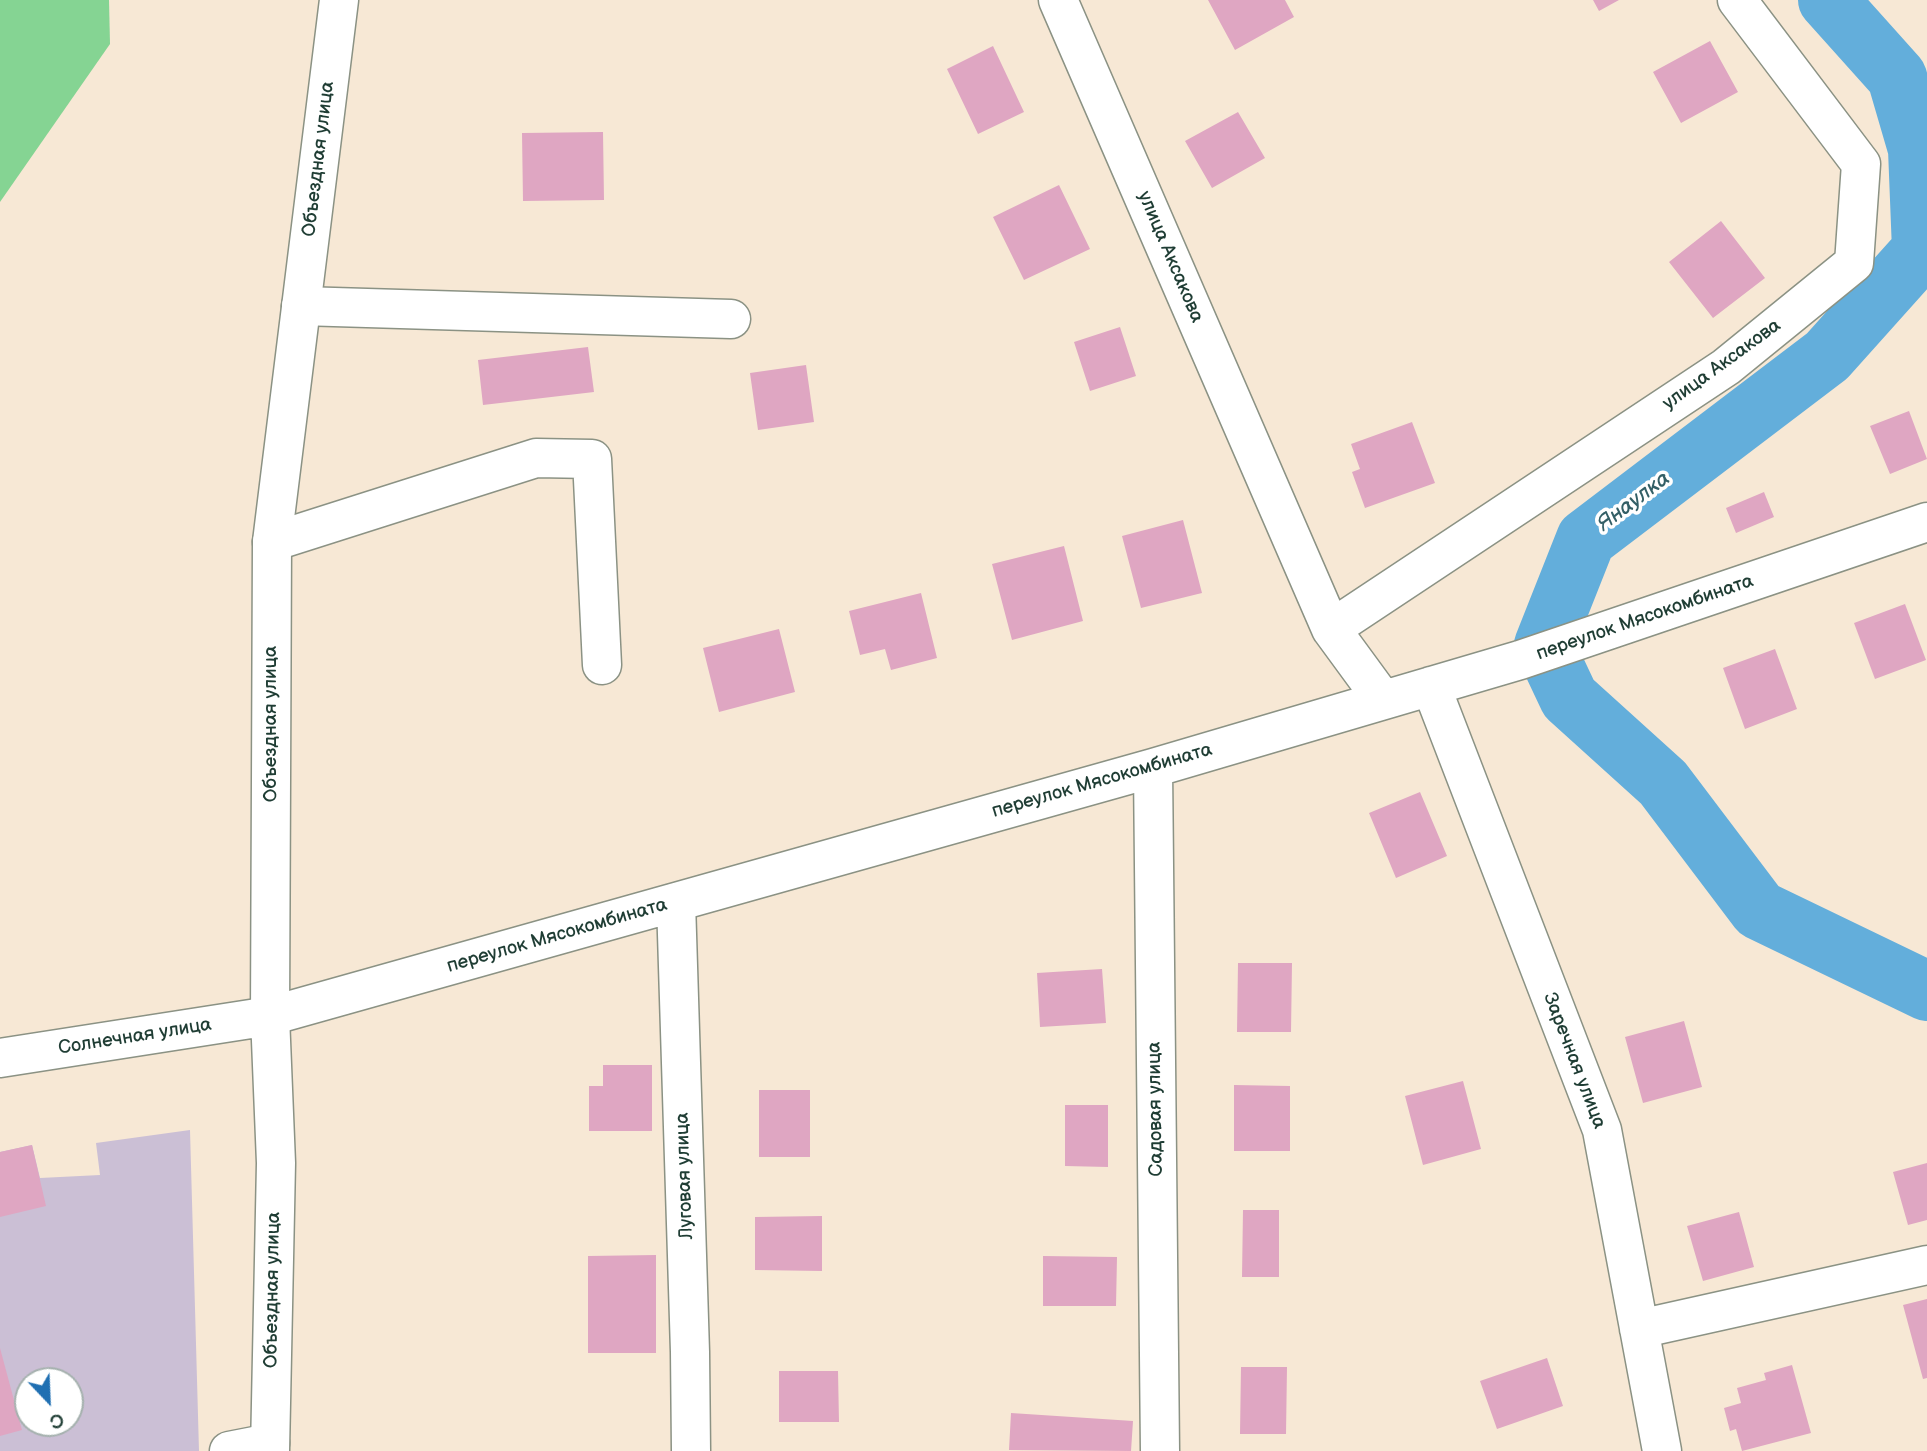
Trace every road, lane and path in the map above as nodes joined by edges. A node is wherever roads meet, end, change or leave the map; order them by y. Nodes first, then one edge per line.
1 (339, 0) edge
2 (1058, 0) edge
3 (1737, 0) edge
4 (301, 306) junction
5 (731, 319) dead end
6 (1927, 522) edge
7 (272, 542) junction
8 (1331, 629) junction
9 (602, 665) dead end
10 (1431, 686) junction
11 (1383, 700) junction
12 (1153, 768) junction
13 (676, 902) junction
14 (270, 1016) junction
15 (0, 1058) edge
16 (1927, 1265) edge
17 (1639, 1329) junction
18 (270, 1447) edge
19 (229, 1451) edge
20 (691, 1451) edge
21 (1160, 1451) edge
22 (1662, 1451) edge

1 - 4 street, Объездная улица
2 - 8 street, улица Аксакова
3 - 8 street, улица Аксакова
4 - 5 street
4 - 7 street, Объездная улица
6 - 10 street, переулок Мясокомбината
7 - 9 street
7 - 14 street, Объездная улица
8 - 11 street, улица Аксакова
10 - 11 street, переулок Мясокомбината
10 - 17 street, Заречная улица
11 - 12 street, переулок Мясокомбината
12 - 13 street, переулок Мясокомбината
12 - 21 street, Садовая улица
13 - 14 street, переулок Мясокомбината
13 - 20 street, Луговая улица
14 - 15 street, Солнечная улица
14 - 18 street, Объездная улица
16 - 17 street
17 - 22 street, Заречная улица
18 - 19 street

